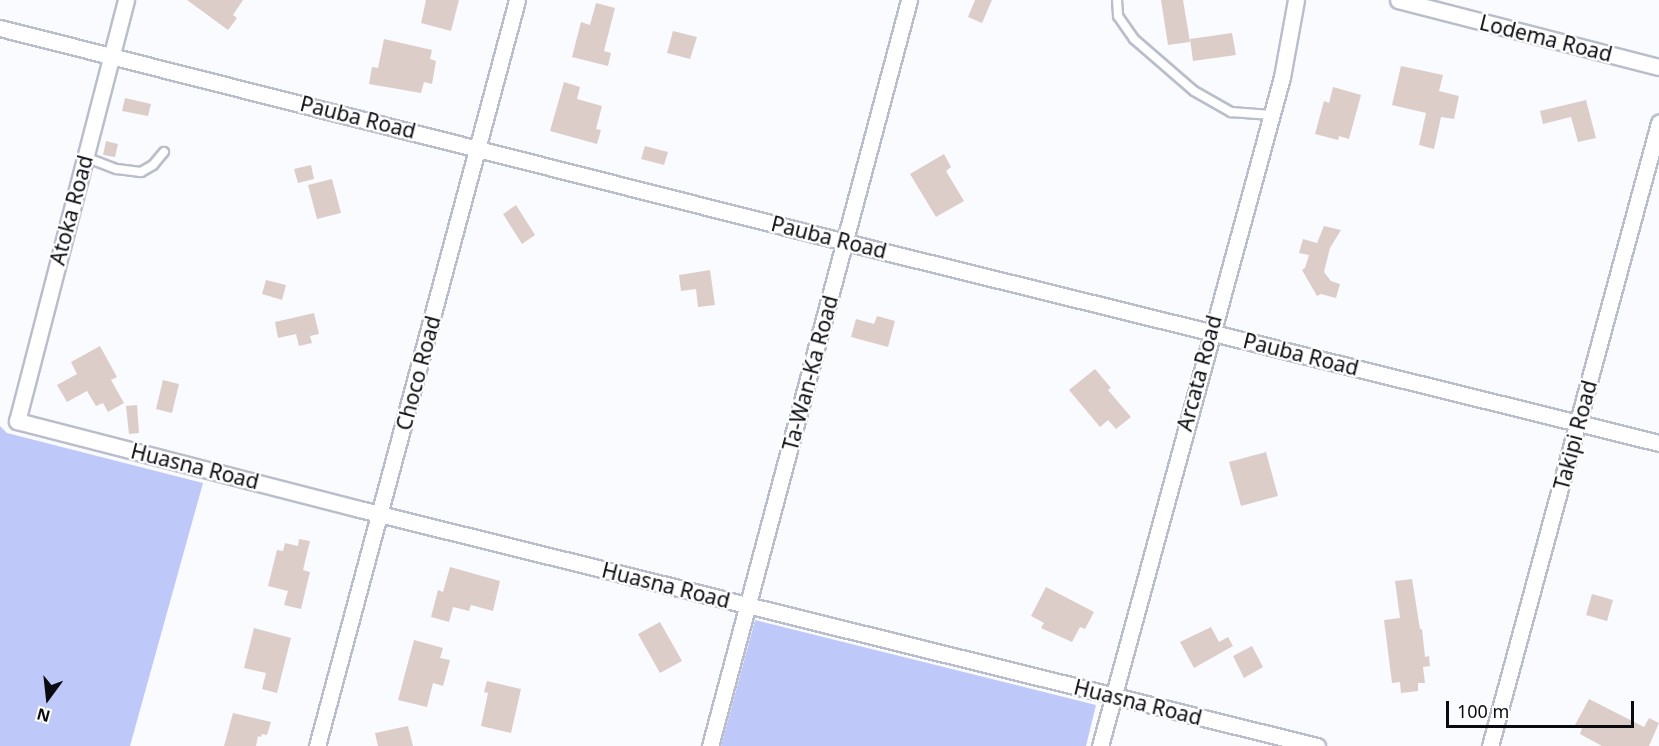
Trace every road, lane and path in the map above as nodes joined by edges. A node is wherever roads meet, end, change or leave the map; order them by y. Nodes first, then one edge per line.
1 (126, 0) edge
2 (518, 0) edge
3 (909, 0) edge
4 (1117, 0) edge
5 (1296, 0) edge
6 (1398, 0) edge
7 (0, 28) edge
8 (112, 56) junction
9 (1659, 67) edge
10 (1271, 115) junction
11 (1659, 123) edge
12 (477, 147) junction
13 (164, 152) dead end
14 (85, 157) junction
15 (845, 242) junction
16 (1211, 331) junction
17 (17, 421) joint
18 (1579, 423) junction
19 (1659, 443) edge
20 (381, 514) junction
21 (748, 606) junction
22 (1113, 696) junction
23 (317, 746) edge
24 (710, 746) edge
25 (1100, 746) edge
26 (1317, 746) edge
27 (1490, 746) edge

1 - 8 street, Atoka Road
2 - 12 street, Choco Road
3 - 15 street, Ta-Wan-Ka Road
4 - 10 lane
5 - 10 street, Arcata Road
6 - 9 street, Lodema Road
7 - 8 street, Pauba Road
8 - 12 street, Pauba Road
8 - 14 street, Atoka Road
10 - 16 street, Arcata Road
11 - 18 street, Takipi Road
12 - 15 street, Pauba Road
12 - 20 street, Choco Road
13 - 14 lane
14 - 17 street, Atoka Road
15 - 16 street, Pauba Road
15 - 21 street, Ta-Wan-Ka Road
16 - 18 street, Pauba Road
16 - 22 street, Arcata Road
17 - 20 street, Huasna Road
18 - 19 street, Pauba Road
18 - 27 street, Takipi Road
20 - 21 street, Huasna Road
20 - 23 street, Choco Road
21 - 22 street, Huasna Road
21 - 24 street, Ta-Wan-Ka Road
22 - 25 street, Arcata Road
22 - 26 street, Huasna Road

